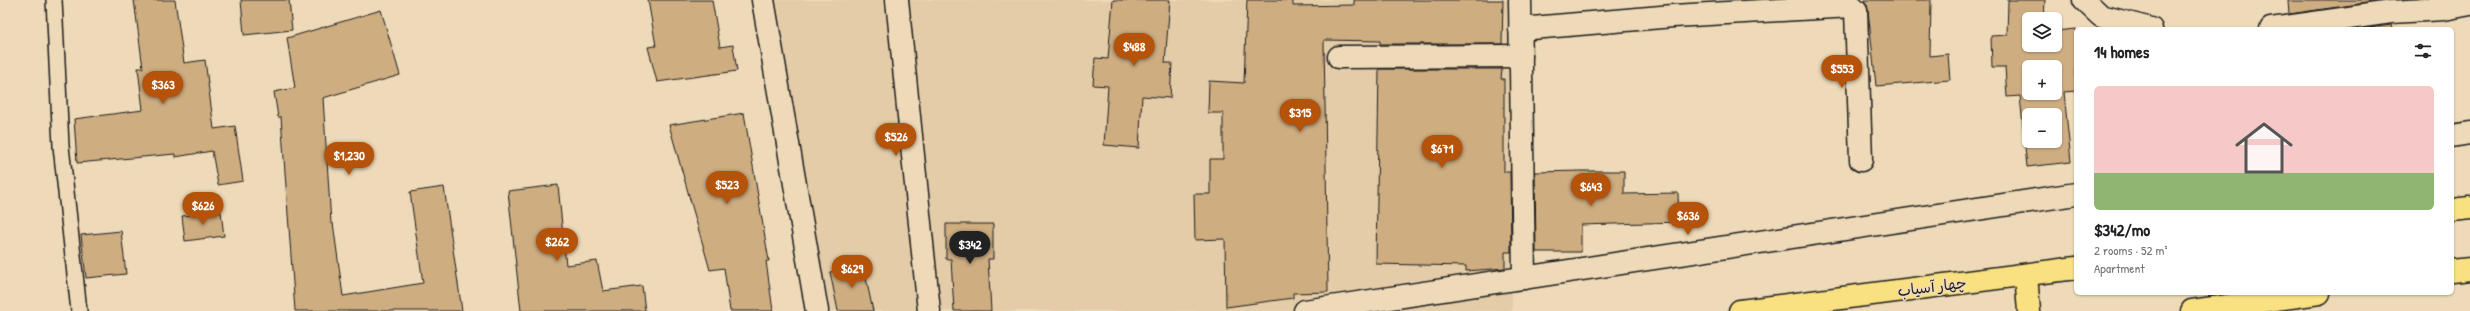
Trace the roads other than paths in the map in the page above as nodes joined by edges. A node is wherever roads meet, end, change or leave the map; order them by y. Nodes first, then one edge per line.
1 (54, 0) edge
2 (763, 0) edge
3 (897, 0) edge
4 (1520, 0) edge
5 (2084, 0) edge
6 (2470, 4) edge
7 (2445, 5) edge
8 (1673, 8) edge
9 (2143, 27) edge
10 (2285, 27) edge
11 (1520, 29) junction
12 (1521, 56) junction
13 (1339, 57) dead end
14 (2470, 133) edge
15 (2454, 136) edge
16 (1861, 160) dead end
17 (2074, 194) edge
18 (2470, 208) edge
19 (2454, 210) edge
20 (2074, 268) edge
21 (2470, 268) edge
22 (2454, 271) edge
23 (2026, 276) junction
24 (1524, 278) junction
25 (2305, 295) edge
26 (79, 311) edge
27 (817, 311) edge
28 (929, 311) edge
29 (1305, 311) edge
30 (1740, 311) edge
31 (2029, 311) edge
32 (2192, 311) edge

1 - 26 lane
2 - 27 street
3 - 28 street
4 - 11 street
5 - 9 street
6 - 7 street
7 - 10 street
8 - 11 street
8 - 16 street
11 - 12 street
12 - 13 street
12 - 24 street
14 - 15 street
17 - 24 street
18 - 19 highway
20 - 23 highway, چهار آسیاب
21 - 22 highway
23 - 30 highway, چهار آسیاب
23 - 31 highway
24 - 29 street
25 - 32 highway

